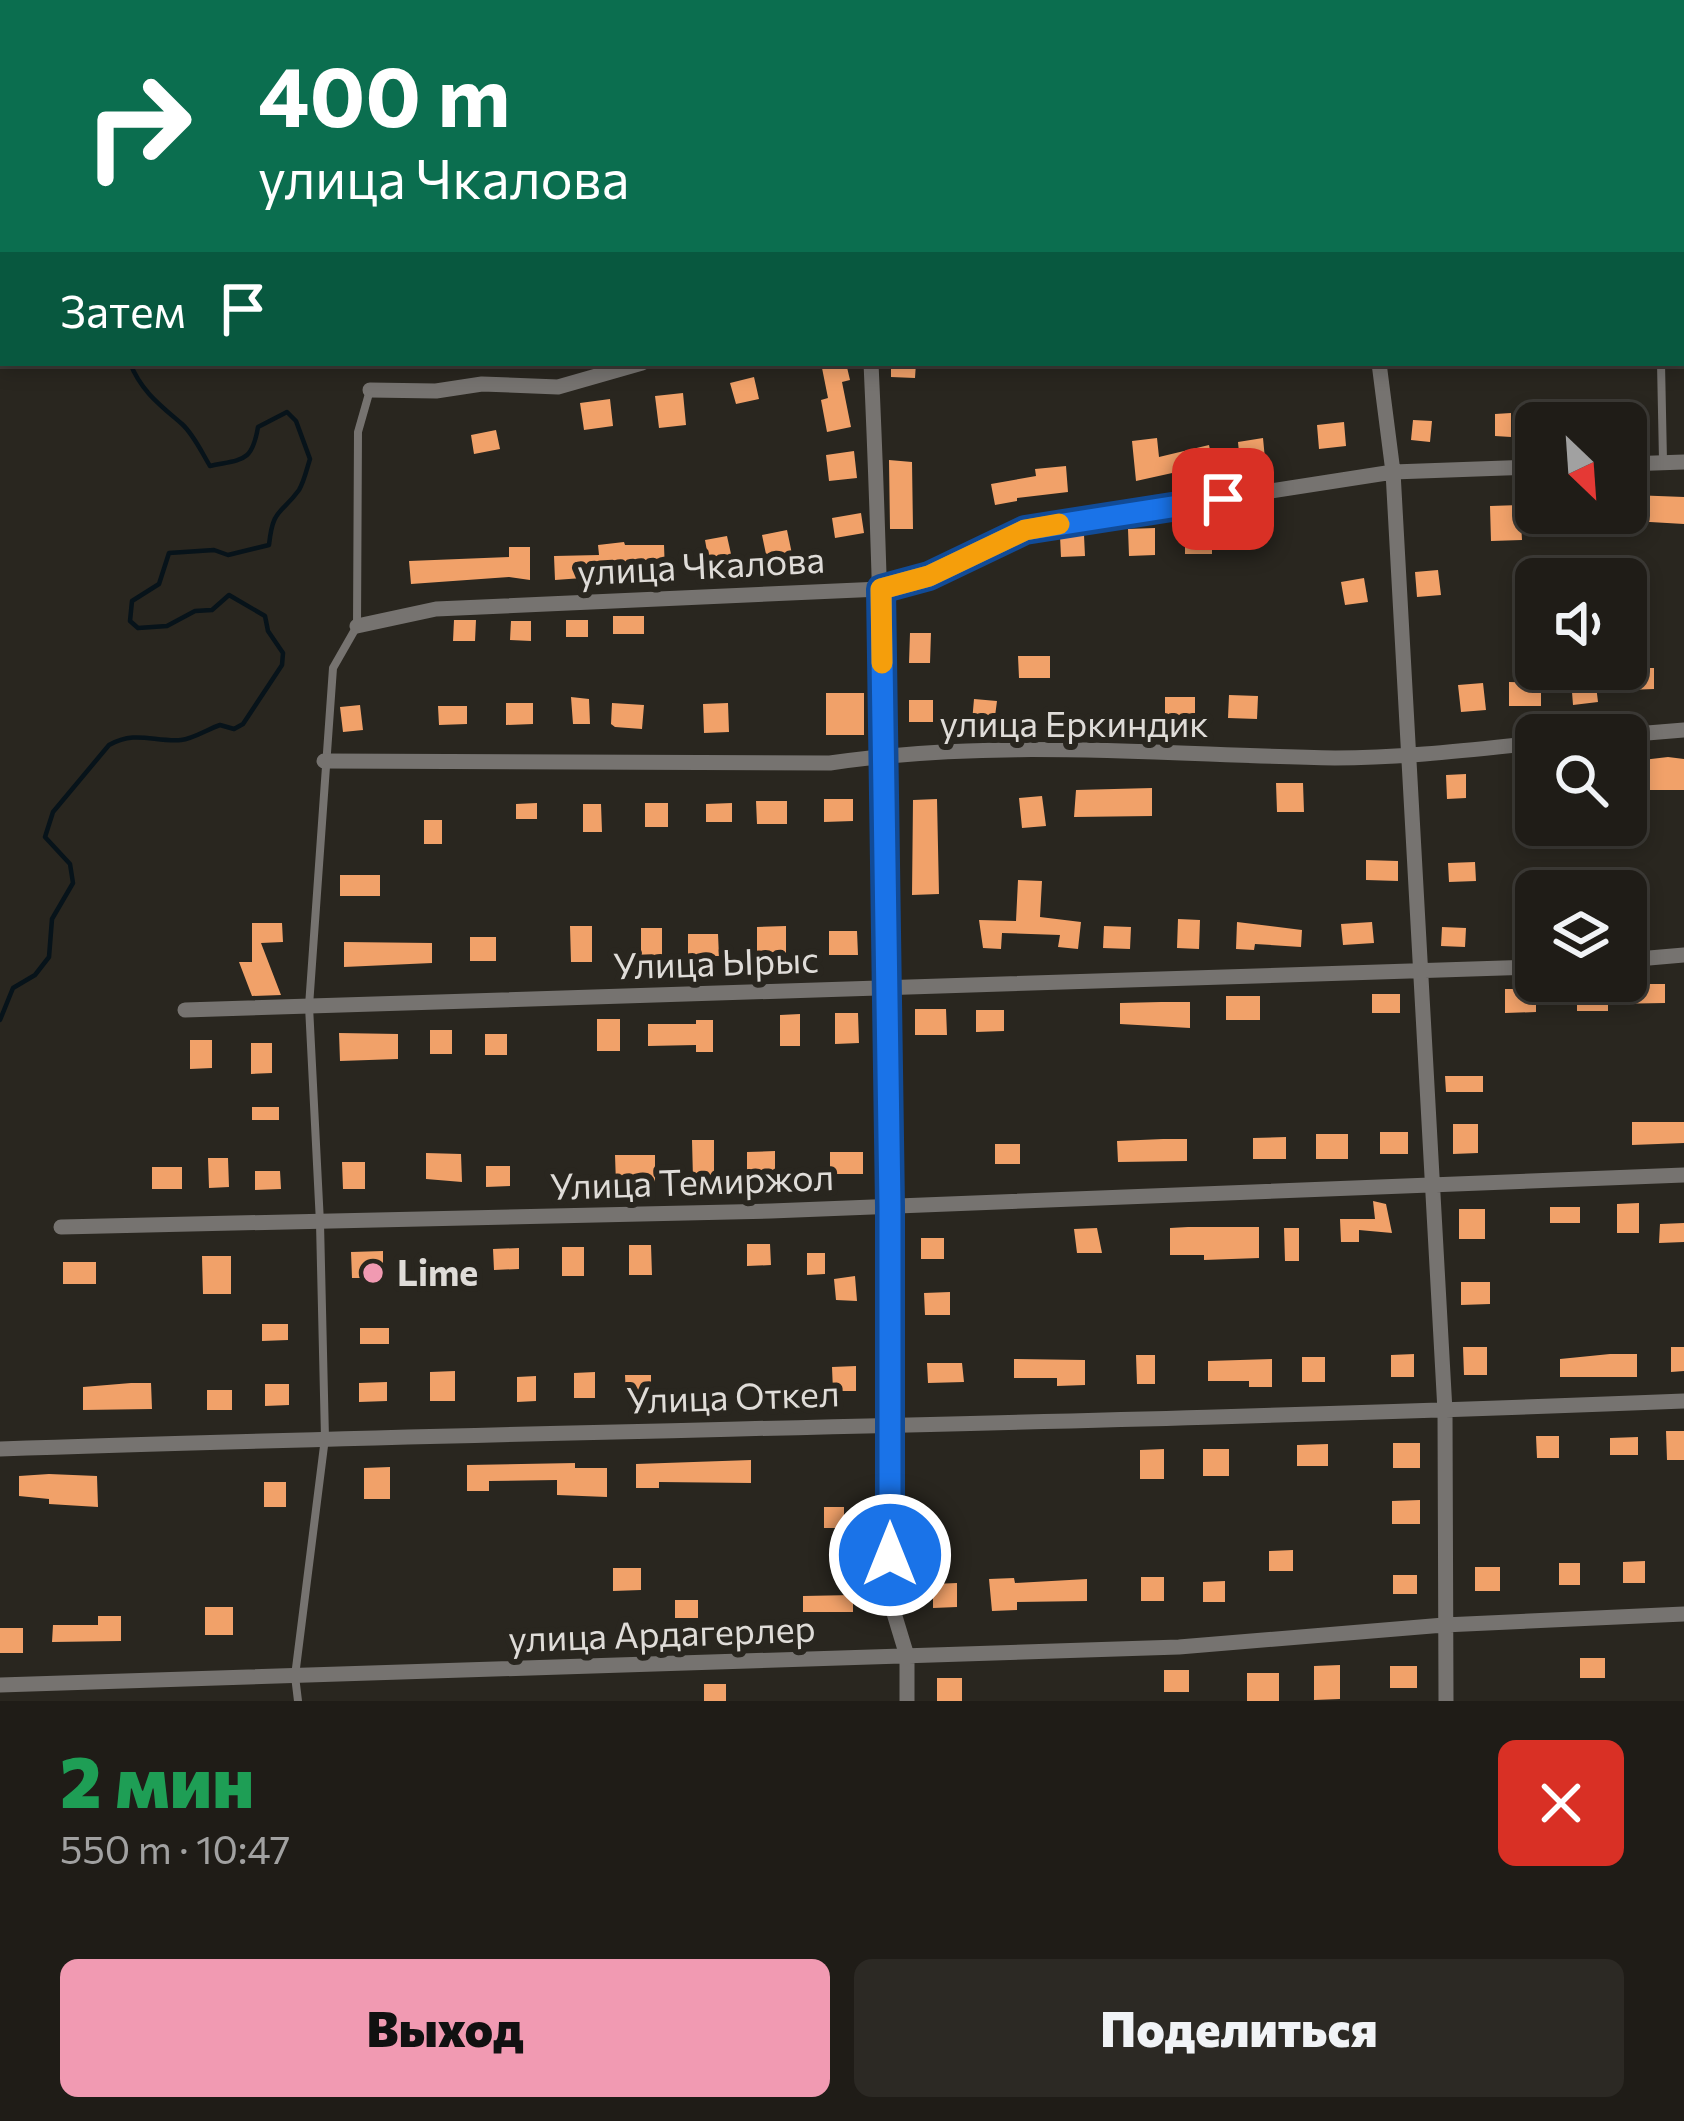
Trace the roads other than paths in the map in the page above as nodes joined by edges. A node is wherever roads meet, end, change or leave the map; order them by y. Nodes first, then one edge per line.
1 (632, 366) edge
2 (871, 366) edge
3 (1379, 366) edge
4 (1661, 366) edge
5 (370, 390) joint
6 (1684, 462) edge
7 (1647, 463) edge
8 (1663, 463) junction
9 (1515, 468) edge
10 (1393, 472) junction
11 (881, 589) junction
12 (357, 626) junction
13 (1684, 730) edge
14 (1647, 733) edge
15 (1515, 745) edge
16 (883, 755) junction
17 (1410, 755) junction
18 (324, 761) junction
19 (1684, 955) edge
20 (1647, 958) edge
21 (1515, 968) edge
22 (1420, 972) junction
23 (886, 988) junction
24 (309, 1006) junction
25 (185, 1010) dead end
26 (1684, 1175) edge
27 (1432, 1186) junction
28 (890, 1206) junction
29 (320, 1223) junction
30 (61, 1228) dead end
31 (1684, 1401) edge
32 (1445, 1411) junction
33 (889, 1422) junction
34 (325, 1438) junction
35 (0, 1449) edge
36 (1684, 1614) edge
37 (1444, 1625) junction
38 (907, 1656) junction
39 (295, 1676) junction
40 (0, 1685) edge
41 (298, 1701) edge
42 (907, 1701) edge
43 (1446, 1701) edge

1 - 5 street
2 - 11 street
3 - 10 street
4 - 8 lane
5 - 12 lane
6 - 8 street
7 - 8 street
9 - 10 street, улица Чкалова
10 - 11 street, улица Чкалова
10 - 17 street
11 - 12 street, улица Чкалова
11 - 16 street
12 - 18 lane
13 - 14 street
15 - 17 street, улица Еркиндик
16 - 17 street, улица Еркиндик
16 - 18 street, улица Еркиндик
16 - 23 street
17 - 22 street
18 - 24 lane
19 - 20 street
21 - 22 street, Улица Ырыс
22 - 23 street, Улица Ырыс
22 - 27 street
23 - 24 street, Улица Ырыс
23 - 28 street
24 - 25 street, Улица Ырыс
24 - 29 lane
26 - 27 street, Улица Темиржол
27 - 28 street, Улица Темиржол
27 - 32 street
28 - 29 street, Улица Темиржол
28 - 33 street
29 - 30 street, Улица Темиржол
29 - 34 lane
31 - 32 street, Улица Откел
32 - 33 street, Улица Откел
32 - 37 street
33 - 34 street, Улица Откел
33 - 38 street
34 - 35 street, Улица Откел
34 - 39 lane
36 - 37 street, улица Ардагерлер
37 - 38 street, улица Ардагерлер
37 - 43 street
38 - 39 street, улица Ардагерлер
38 - 42 street
39 - 40 street, улица Ардагерлер
39 - 41 lane

